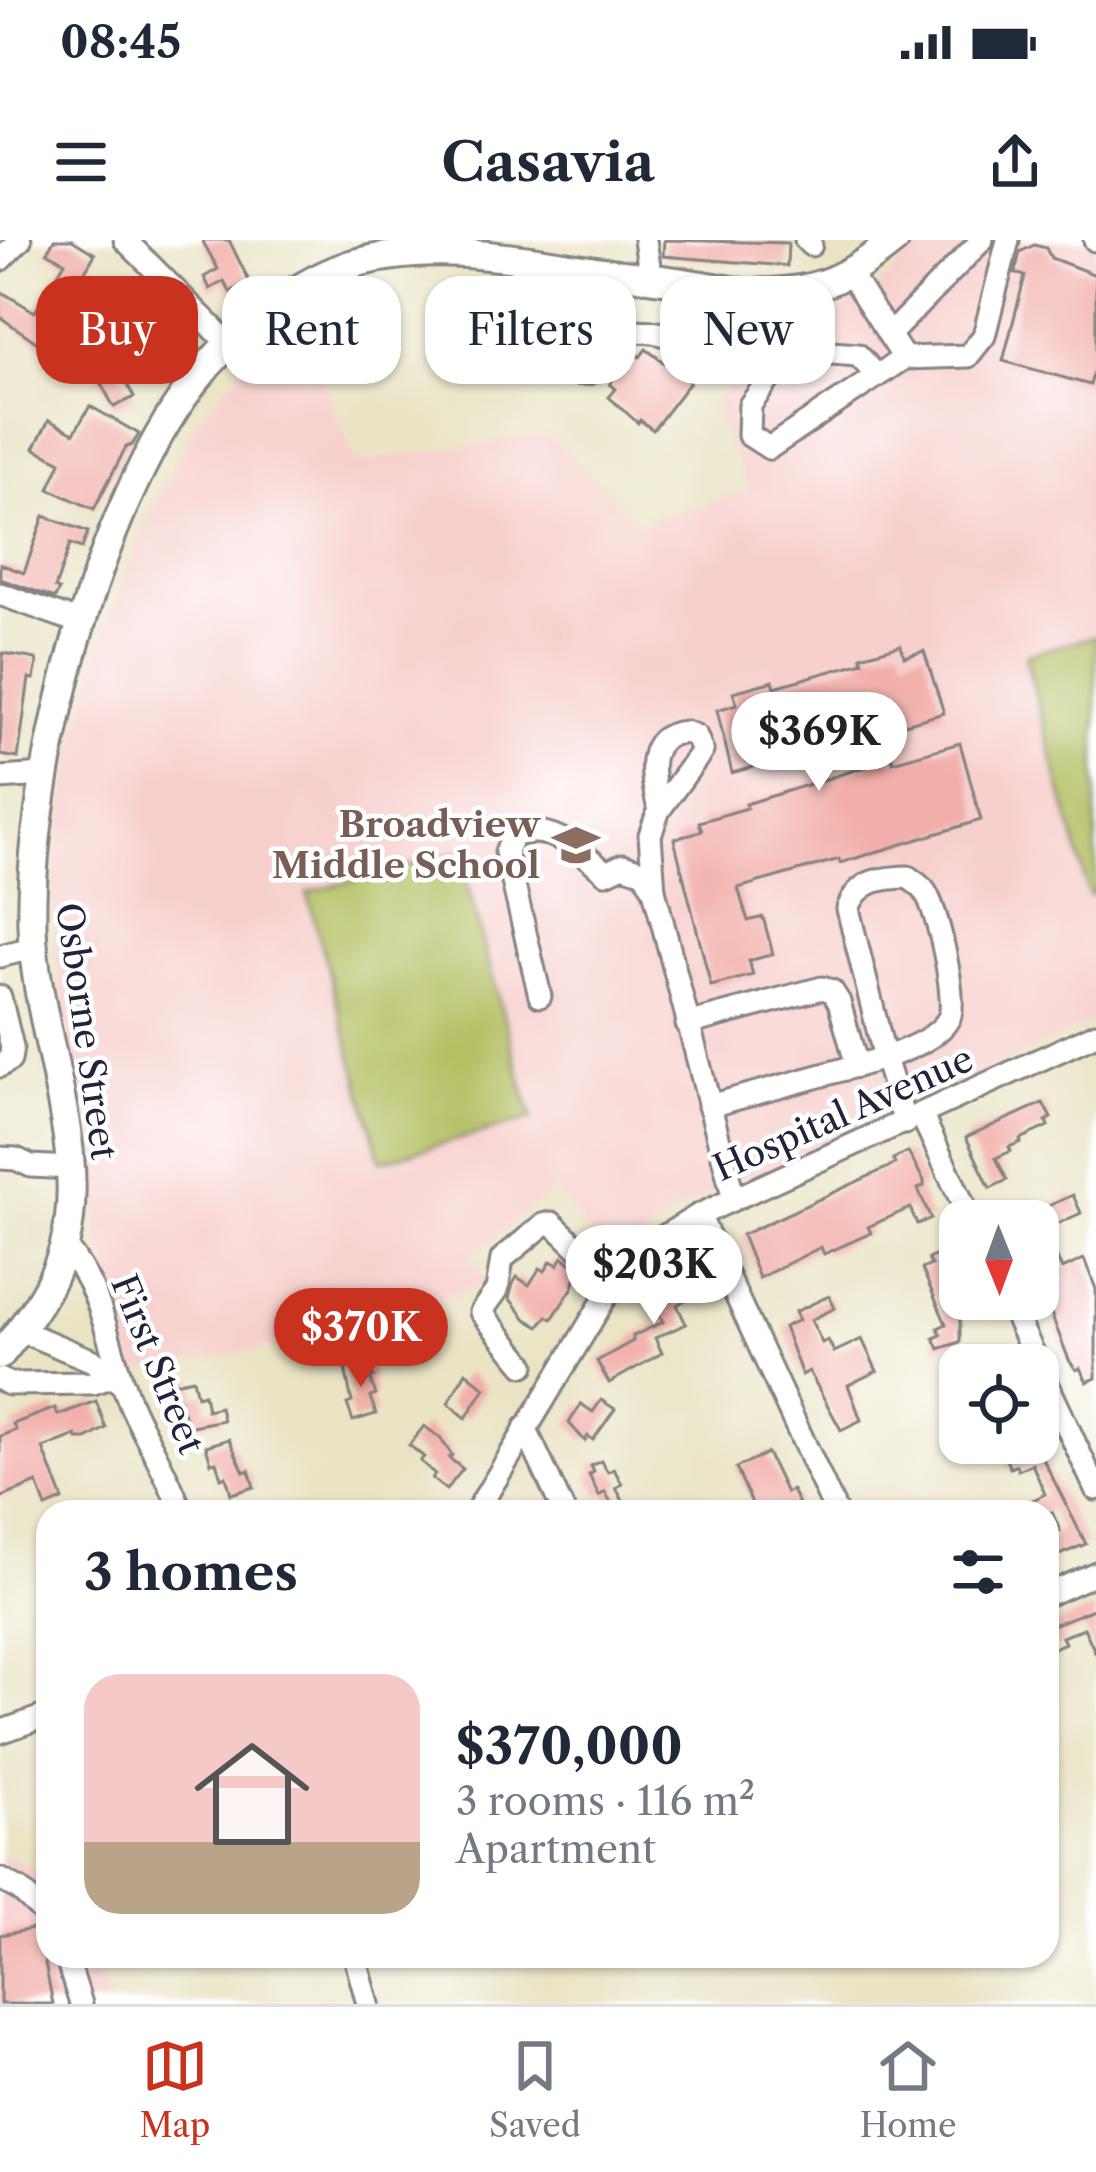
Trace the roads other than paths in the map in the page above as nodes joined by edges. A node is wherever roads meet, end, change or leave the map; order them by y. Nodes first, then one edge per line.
1 (20, 240) edge
2 (124, 240) edge
3 (645, 240) edge
4 (895, 240) edge
5 (982, 240) edge
6 (1009, 240) edge
7 (368, 250) edge
8 (535, 251) edge
9 (0, 260) edge
10 (850, 274) junction
11 (328, 276) edge
12 (651, 279) junction
13 (660, 280) edge
14 (835, 282) edge
15 (889, 335) junction
16 (222, 337) edge
17 (222, 352) edge
18 (904, 358) junction
19 (877, 376) junction
20 (0, 594) edge
21 (84, 624) junction
22 (44, 775) junction
23 (0, 778) edge
24 (659, 810) dead end
25 (654, 890) junction
26 (32, 948) junction
27 (0, 956) edge
28 (540, 996) dead end
29 (0, 997) edge
30 (687, 1024) junction
31 (1096, 1034) edge
32 (885, 1058) junction
33 (0, 1066) edge
34 (857, 1066) junction
35 (709, 1106) junction
36 (913, 1118) junction
37 (0, 1158) edge
38 (71, 1177) junction
39 (734, 1199) junction
40 (959, 1200) edge
41 (699, 1215) junction
42 (65, 1246) junction
43 (614, 1283) junction
44 (1017, 1320) edge
45 (19, 1330) junction
46 (0, 1355) edge
47 (524, 1365) dead end
48 (0, 1379) edge
49 (118, 1381) junction
50 (525, 1429) junction
51 (170, 1479) junction
52 (1096, 1489) edge
53 (177, 1500) edge
54 (189, 1500) edge
55 (483, 1500) edge
56 (558, 1500) edge
57 (830, 1500) edge
58 (1096, 1573) edge
59 (1059, 1590) edge
60 (36, 1719) edge
61 (0, 1732) edge
62 (0, 1879) edge
63 (36, 1905) edge
64 (70, 1968) edge
65 (358, 1968) edge
66 (80, 2004) edge
67 (368, 2004) edge

1 - 9 street
2 - 16 street
3 - 12 street
4 - 10 main road, Osborne Street
5 - 15 street
6 - 18 street
7 - 8 main road, Osborne Street
7 - 11 main road, Osborne Street
8 - 12 main road, Osborne Street
10 - 14 main road, Osborne Street
10 - 15 street
12 - 13 main road, Osborne Street
15 - 18 street
17 - 21 main road, Osborne Street
18 - 19 street
19 - 19 street
20 - 21 street
21 - 22 main road, Osborne Street
22 - 23 street
22 - 26 main road, Osborne Street
24 - 25 street
25 - 28 street
25 - 30 street
26 - 27 street
26 - 38 main road, Osborne Street
29 - 33 street
30 - 34 street
30 - 35 street
31 - 36 street, Hospital Avenue
32 - 32 street
32 - 34 street
32 - 36 street
34 - 35 street
35 - 39 street
36 - 39 street, Hospital Avenue
36 - 40 street
37 - 38 street
38 - 42 main road, Osborne Street
39 - 41 street, Hospital Avenue
41 - 43 street, Hospital Avenue
41 - 57 street
42 - 45 main road, Osborne Street
42 - 49 street, First Street
43 - 47 street
43 - 50 street, Hospital Avenue
44 - 52 street
45 - 46 main road, Osborne Street
45 - 49 street
48 - 49 street
49 - 51 street, First Street
50 - 55 street, Hospital Avenue
50 - 56 street
51 - 53 street, First Street
51 - 54 street
58 - 59 street
60 - 61 street
62 - 63 street
64 - 66 street
65 - 67 street

